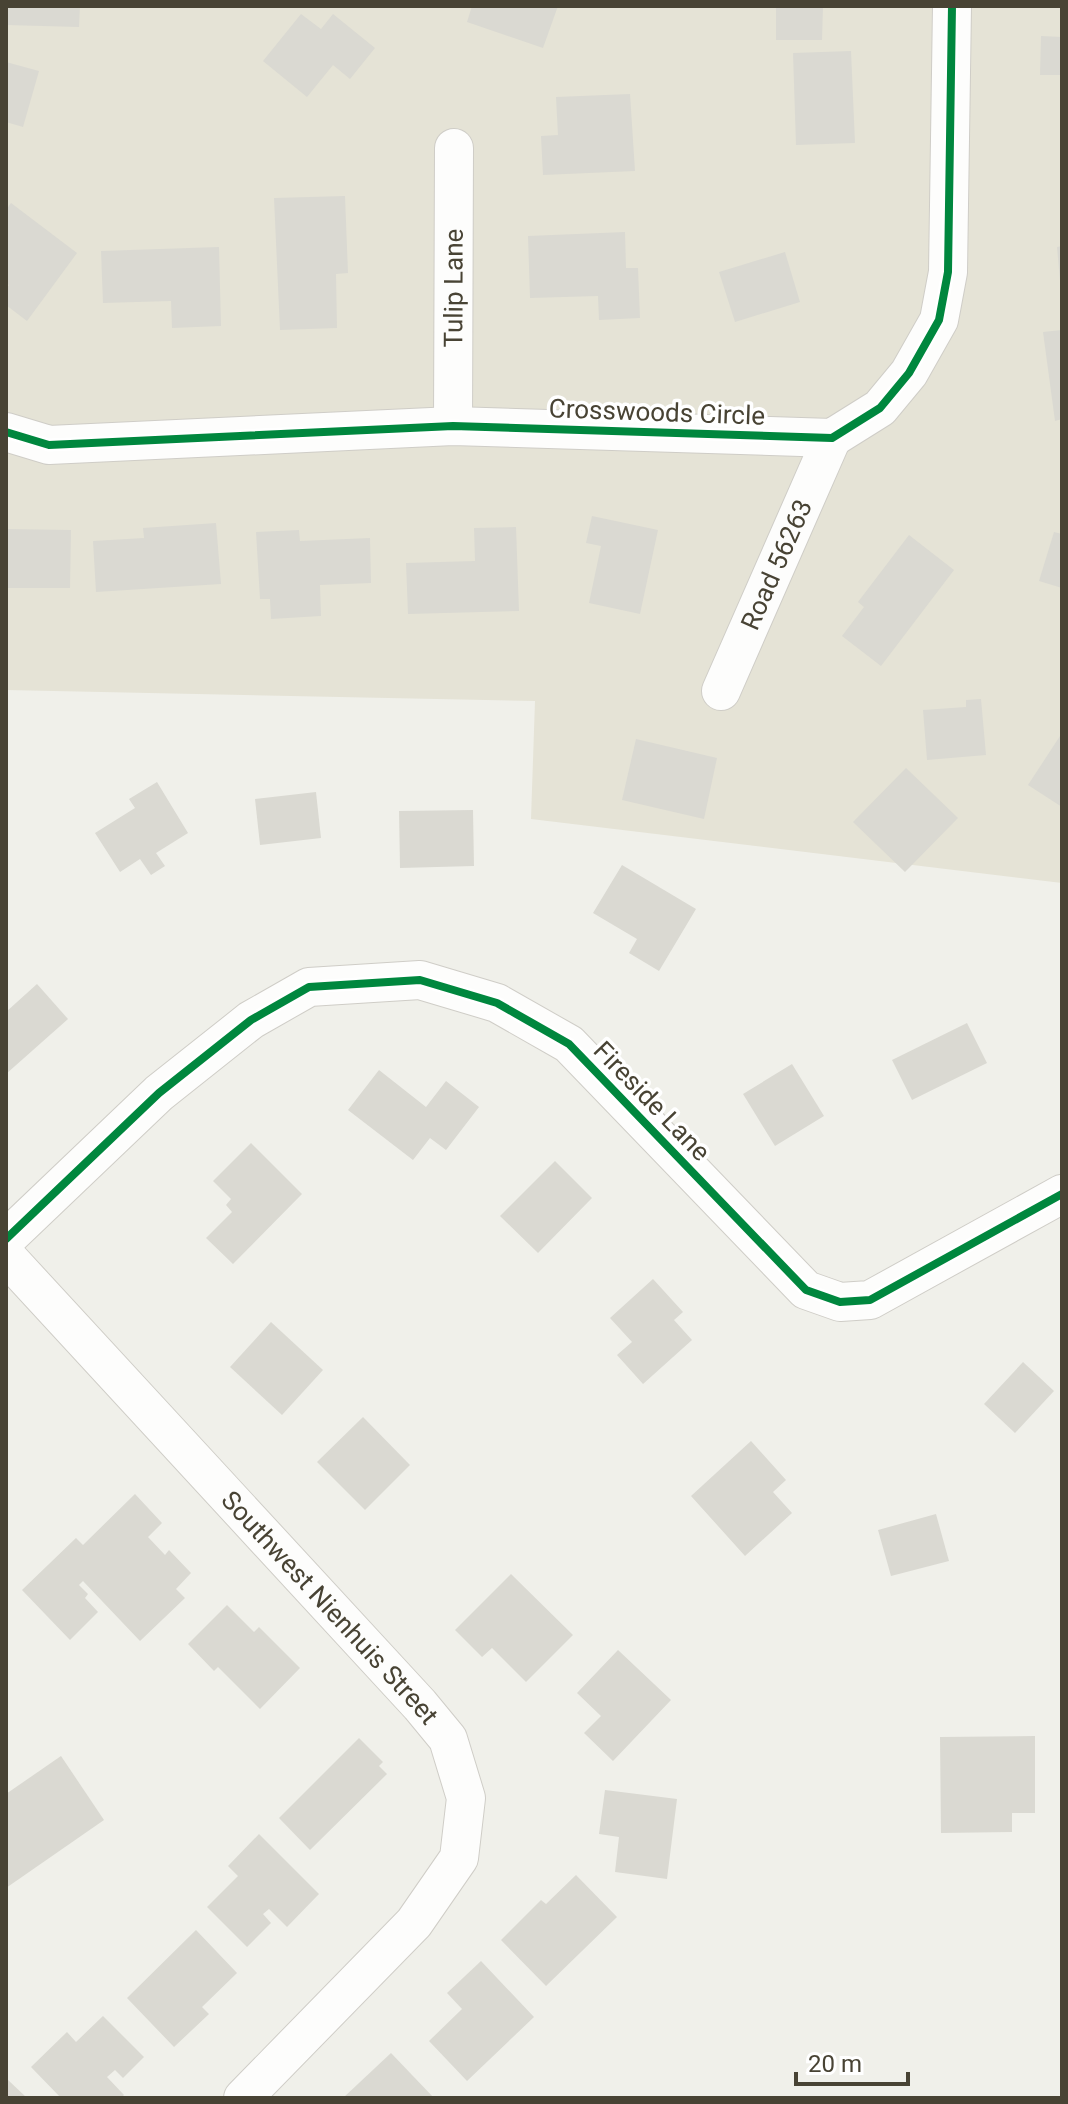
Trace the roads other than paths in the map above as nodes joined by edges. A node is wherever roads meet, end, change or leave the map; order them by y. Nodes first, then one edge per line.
1 (952, 6) edge
2 (454, 148) dead end
3 (453, 426) junction
4 (6, 432) edge
5 (832, 438) junction
6 (721, 691) dead end
7 (1062, 1194) edge
8 (6, 1239) edge
9 (6, 1256) edge
10 (243, 2098) edge

1 - 5 street
2 - 3 street, Tulip Lane
3 - 4 street, Crosswoods Circle
3 - 5 street, Crosswoods Circle
5 - 6 street, Road 56263
7 - 8 street, Fireside Lane
9 - 10 street, Southwest Nienhuis Street

